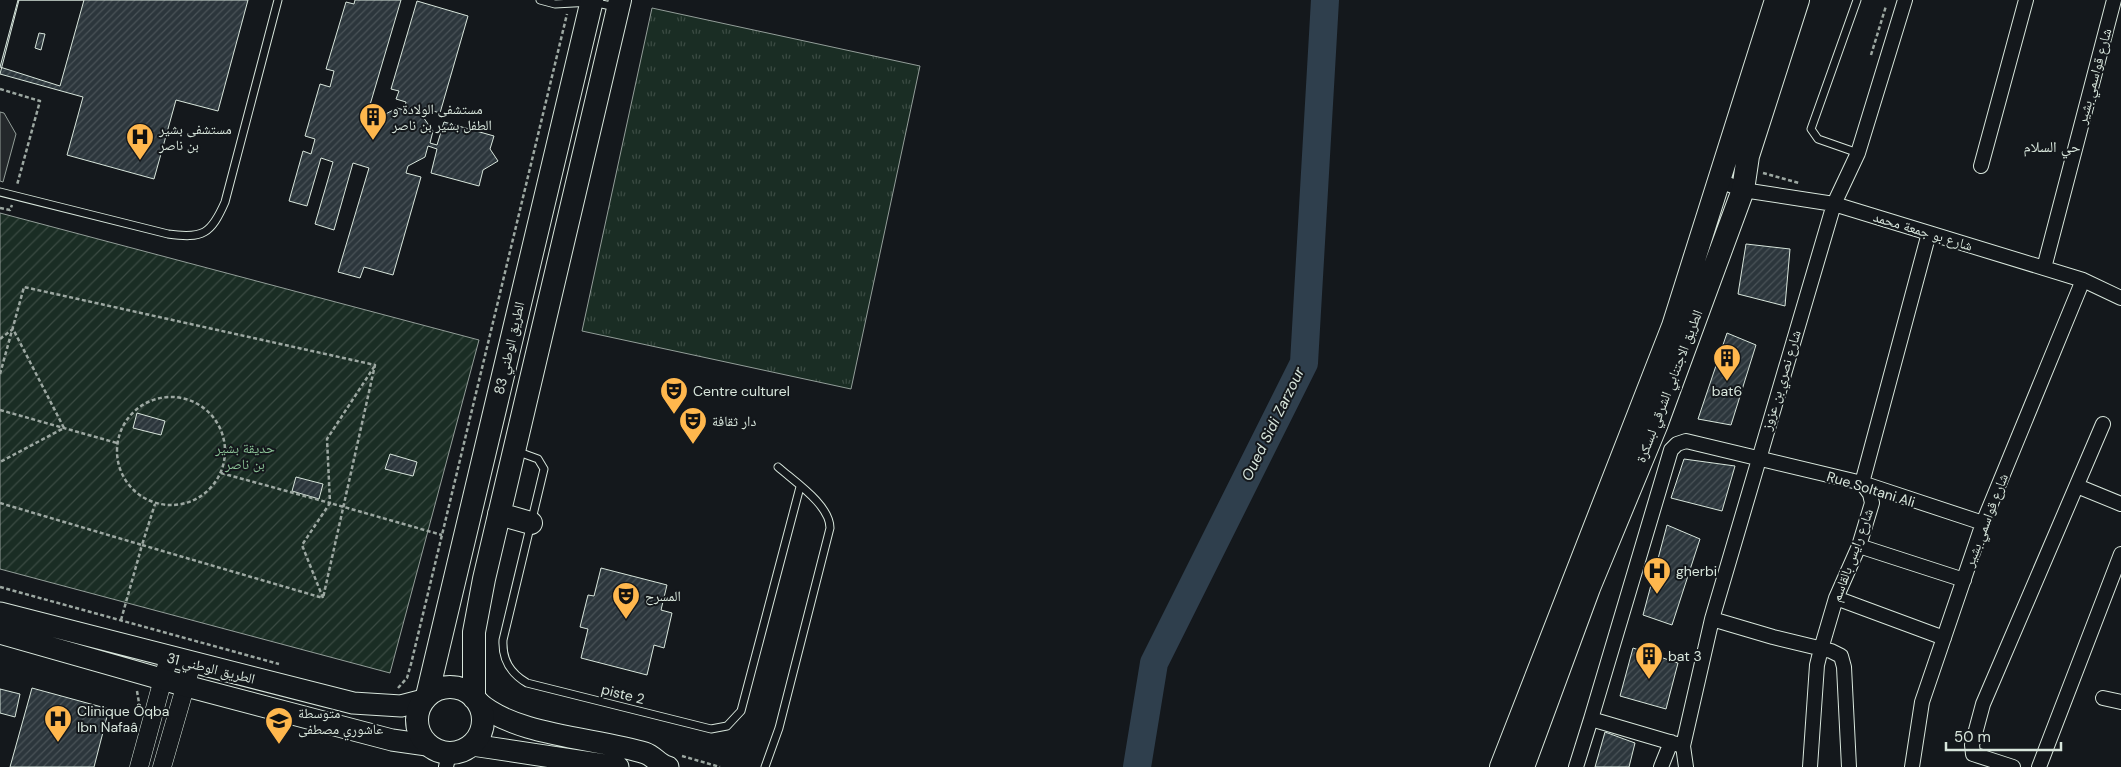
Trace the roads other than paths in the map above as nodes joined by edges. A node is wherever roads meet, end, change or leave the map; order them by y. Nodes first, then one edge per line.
1 (278, 0) edge
2 (540, 0) edge
3 (1776, 0) edge
4 (1798, 0) edge
5 (1857, 0) edge
6 (1905, 0) edge
7 (2026, 0) edge
8 (2114, 0) edge
9 (585, 1) edge
10 (619, 4) edge
11 (1858, 153) junction
12 (1982, 166) dead end
13 (1720, 181) junction
14 (1743, 190) junction
15 (0, 192) edge
16 (1834, 204) junction
17 (1929, 233) junction
18 (2044, 268) junction
19 (2083, 280) junction
20 (2121, 298) edge
21 (2103, 424) dead end
22 (514, 450) junction
23 (1758, 458) junction
24 (778, 467) dead end
25 (1862, 483) junction
26 (2077, 486) junction
27 (800, 487) junction
28 (2121, 504) edge
29 (499, 514) junction
30 (531, 523) junction
31 (1984, 523) junction
32 (1859, 546) junction
33 (2121, 554) edge
34 (1964, 580) junction
35 (1836, 598) junction
36 (0, 613) edge
37 (1712, 618) junction
38 (0, 633) edge
39 (1944, 638) junction
40 (1820, 649) junction
41 (169, 657) junction
42 (192, 663) junction
43 (163, 679) junction
44 (186, 686) junction
45 (426, 698) junction
46 (2103, 698) dead end
47 (476, 700) junction
48 (2121, 702) edge
49 (1591, 719) junction
50 (1677, 744) junction
51 (427, 745) junction
52 (472, 745) junction
53 (448, 760) edge
54 (583, 764) edge
55 (139, 767) edge
56 (162, 767) edge
57 (618, 767) edge
58 (664, 767) edge
59 (765, 767) edge
60 (1501, 767) edge
61 (1523, 767) edge
62 (1576, 767) edge
63 (1661, 767) edge
64 (1686, 767) edge
65 (1810, 767) edge
66 (1850, 767) edge
67 (1912, 767) edge
68 (2012, 767) edge
69 (2039, 767) edge

1 - 15 lane
2 - 9 lane
3 - 13 highway, الطريق الاجتنابي الشرقي لبسكرة
4 - 14 highway, الطريق الاجتنابي الشرقي لبسكرة
5 - 11 lane
6 - 11 street, شارع نصري بن عزوز
7 - 12 street
8 - 18 street, شارع قواسمي بشير
9 - 10 lane
9 - 45 highway, الطريق الوطني 83
10 - 22 highway, الطريق الوطني 83
11 - 16 street, شارع نصري بن عزوز
13 - 14 street, شارع بو جمعة محمد
13 - 60 highway, الطريق الاجتنابي الشرقي لبسكرة
14 - 16 street, شارع بو جمعة محمد
14 - 61 highway, الطريق الاجتنابي الشرقي لبسكرة
16 - 17 street, شارع بو جمعة محمد
16 - 23 street, شارع نصري بن عزوز
17 - 18 street, شارع بو جمعة محمد
17 - 25 street
18 - 19 street, شارع بو جمعة محمد
19 - 20 street, شارع بو جمعة محمد
19 - 31 street, شارع قواسمي بشير
21 - 26 street
22 - 29 highway, الطريق الوطني 83
22 - 30 lane, piste 2
23 - 25 street, Rue Soltani Ali
23 - 37 street, شارع نصري بن عزوز
23 - 49 street, Rue Soltani Ali
24 - 27 lane
25 - 31 street, Rue Soltani Ali
25 - 32 street, شارع رايس بالقاسم
26 - 28 street
26 - 68 street
27 - 30 lane, piste 2
27 - 59 lane
29 - 30 highway
29 - 47 highway, الطريق الوطني 83
31 - 34 street, شارع قواسمي بشير
32 - 34 street
32 - 35 street, شارع رايس بالقاسم
33 - 69 street
34 - 39 street, شارع قواسمي بشير
35 - 39 street
35 - 40 street, شارع رايس بالقاسم
36 - 41 main road, الطريق الوطني 31
37 - 40 street
37 - 50 street, شارع نصري بن عزوز
38 - 43 main road
39 - 67 street, شارع قواسمي بشير
40 - 65 street, شارع رايس بالقاسم
40 - 66 street
41 - 42 main road, الطريق الوطني 31
41 - 43 street
42 - 44 street
42 - 45 main road, الطريق الوطني 31
43 - 44 main road
43 - 55 street
44 - 51 main road
44 - 56 street
45 - 47 highway
45 - 51 highway
46 - 48 street
47 - 52 highway
47 - 58 main road
49 - 50 street
49 - 62 street, Rue Soltani Ali
50 - 63 street
50 - 64 street, شارع نصري بن عزوز
51 - 53 highway
52 - 53 highway
52 - 54 main road
54 - 57 main road

